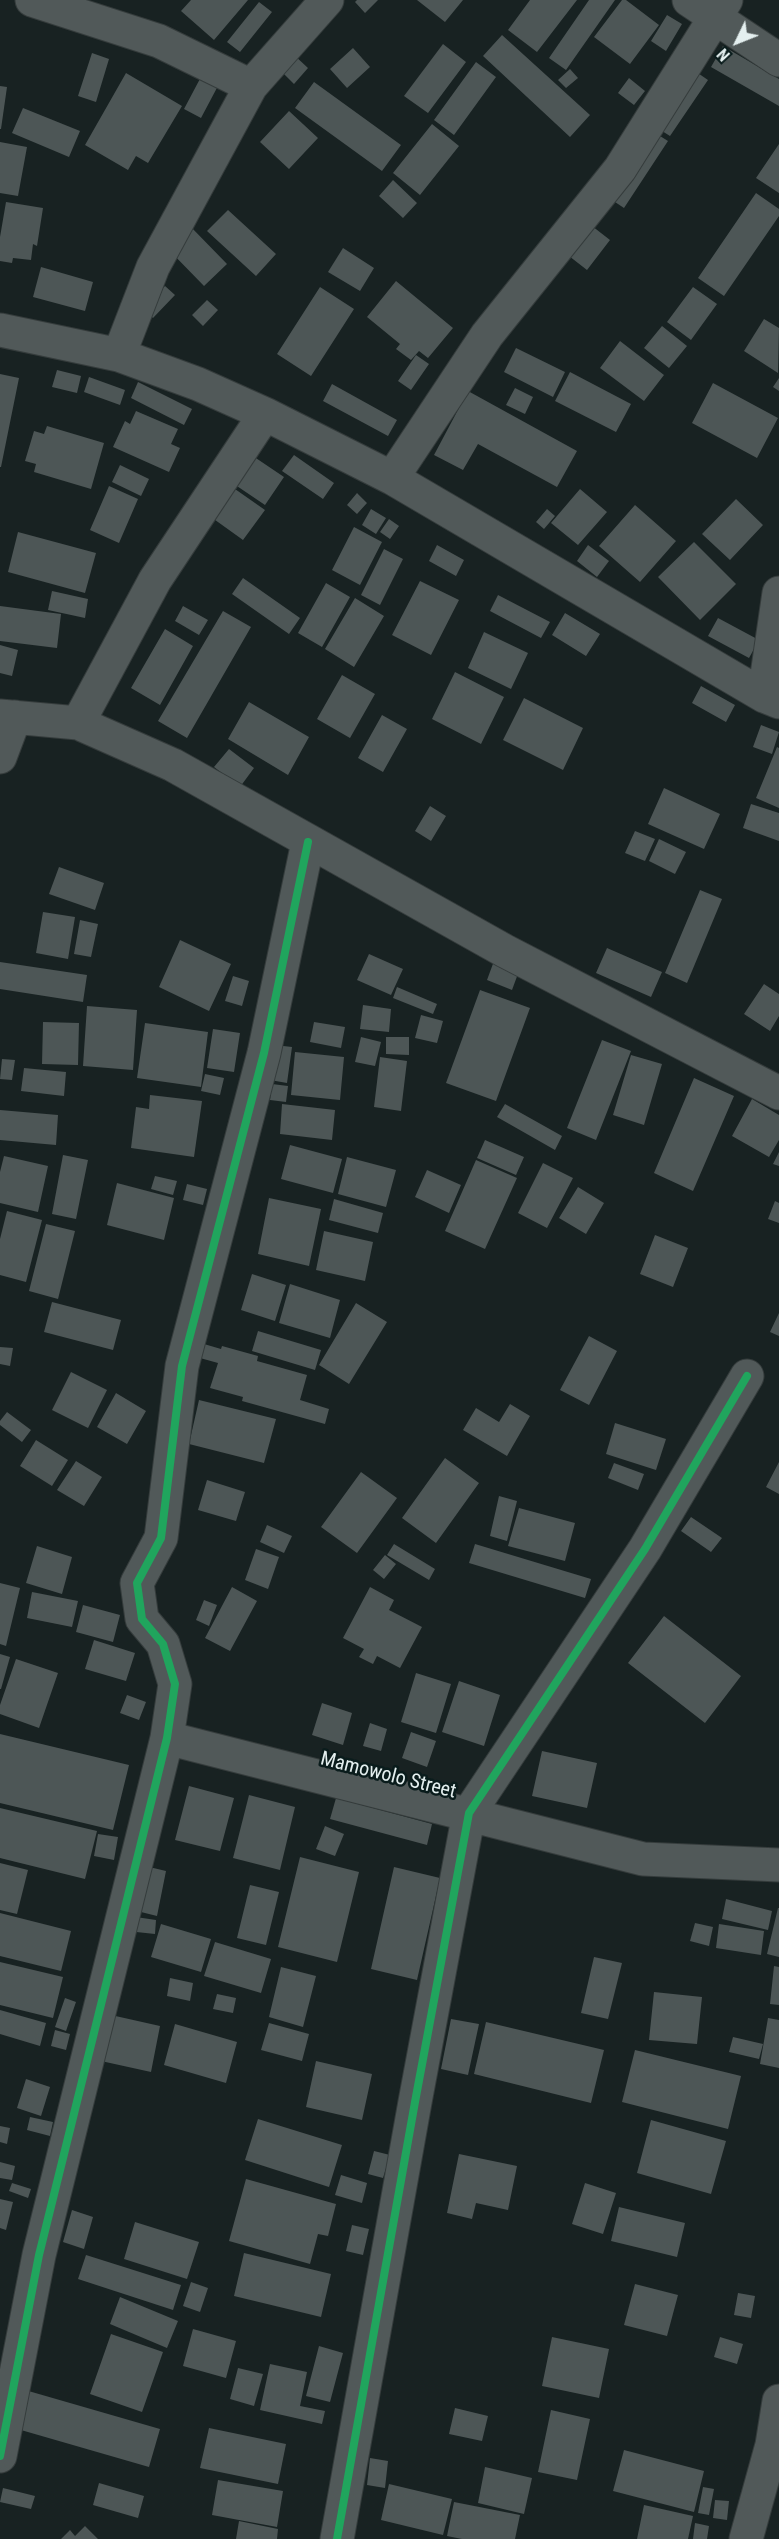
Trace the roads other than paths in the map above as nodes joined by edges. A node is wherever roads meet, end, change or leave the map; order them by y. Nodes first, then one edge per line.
1 (32, 0) edge
2 (327, 0) edge
3 (710, 6) edge
4 (779, 60) edge
5 (251, 86) junction
6 (0, 330) edge
7 (119, 355) junction
8 (265, 414) junction
9 (392, 478) junction
10 (779, 593) edge
11 (772, 699) edge
12 (7, 716) edge
13 (78, 723) junction
14 (0, 757) edge
15 (308, 842) junction
16 (779, 1094) edge
17 (747, 1376) dead end
18 (167, 1738) junction
19 (469, 1814) junction
20 (779, 1866) edge
21 (779, 2401) edge
22 (0, 2456) edge
23 (337, 2539) edge
24 (746, 2539) edge

1 - 5 street
2 - 5 street
3 - 4 street
3 - 9 street
5 - 7 street
6 - 7 street
7 - 8 street
8 - 9 street
8 - 13 street
9 - 11 street
10 - 11 street
12 - 13 street
12 - 14 street
13 - 15 street
15 - 16 street
15 - 18 street
17 - 19 street
18 - 19 street, Mamowolo Street
18 - 22 street
19 - 20 street, Mamowolo Street
19 - 23 street
21 - 24 street

